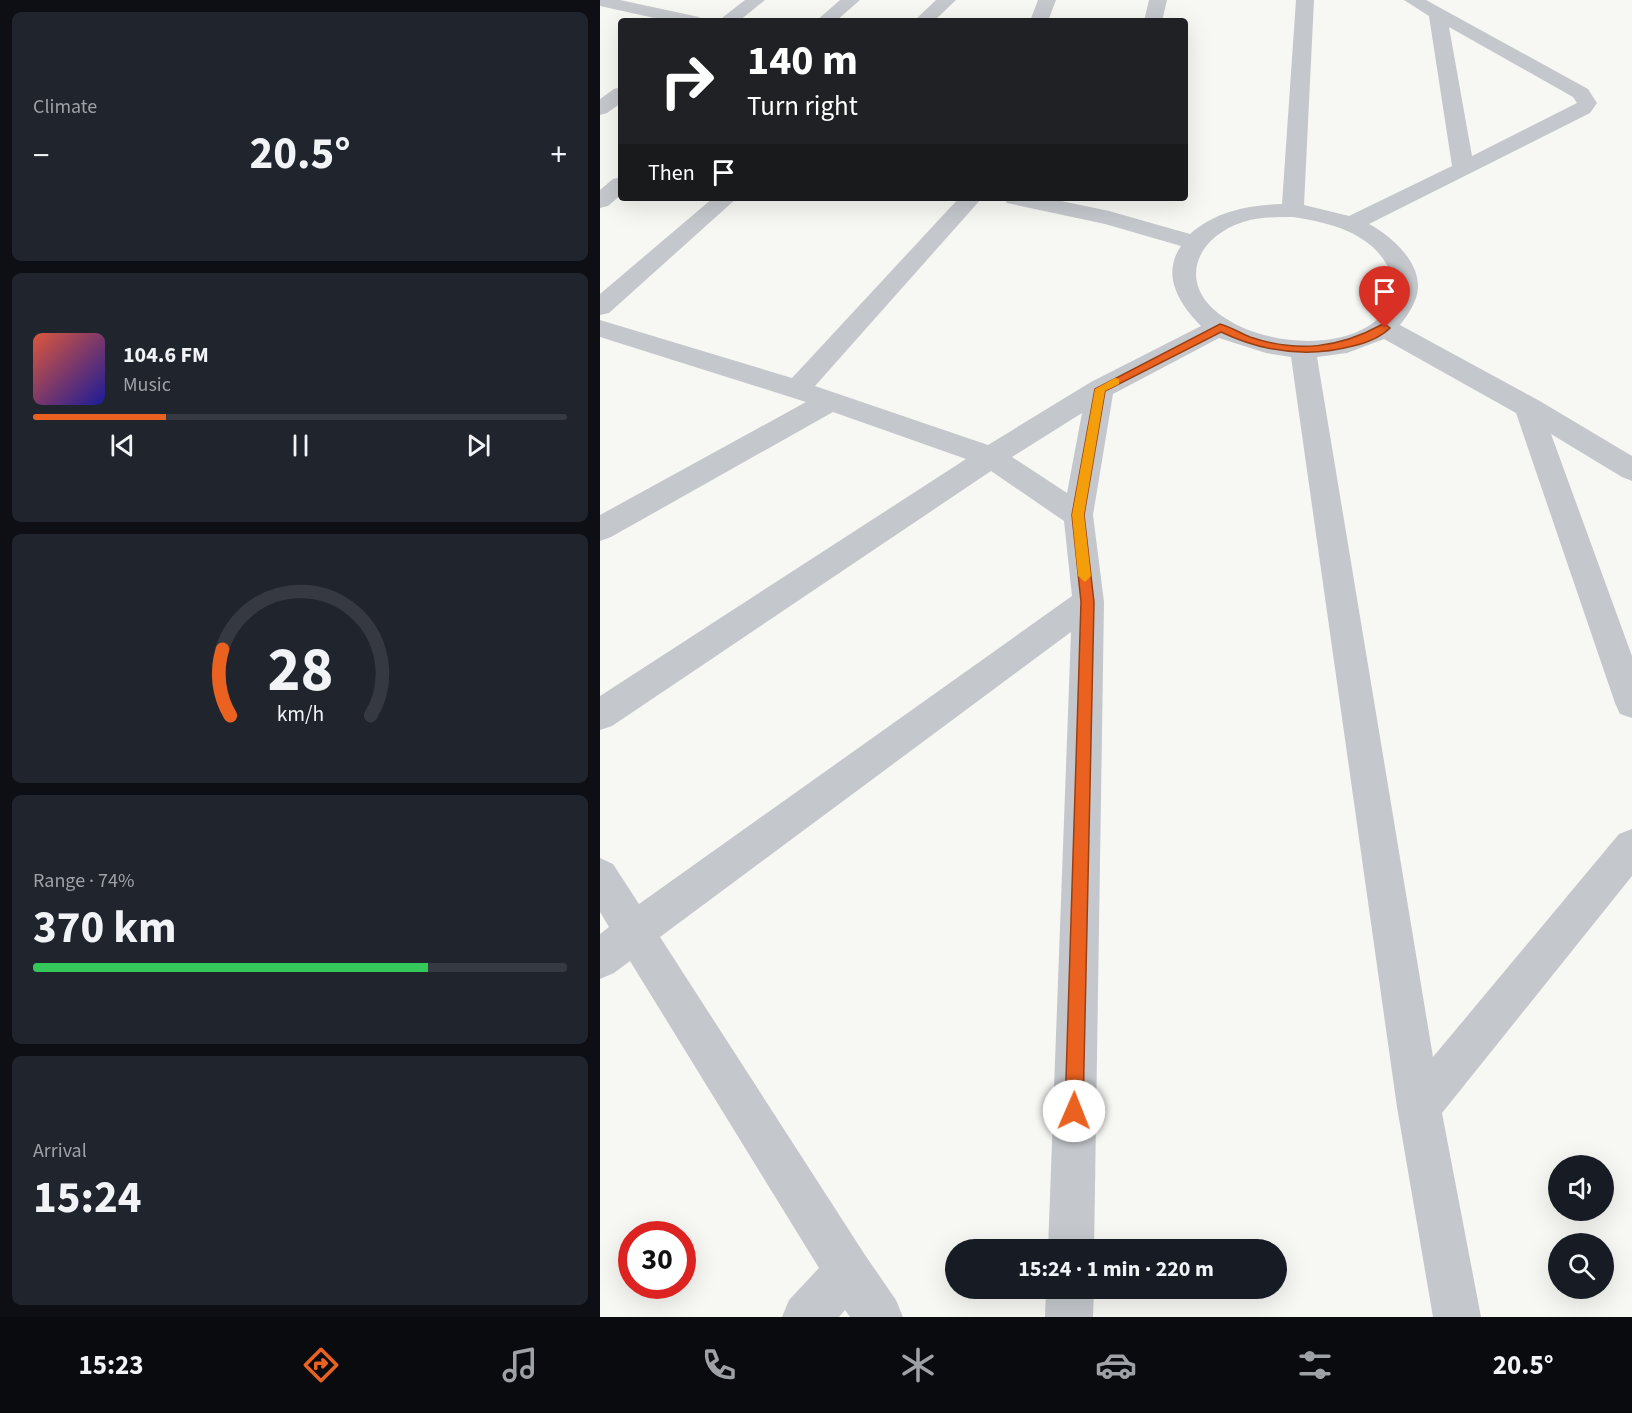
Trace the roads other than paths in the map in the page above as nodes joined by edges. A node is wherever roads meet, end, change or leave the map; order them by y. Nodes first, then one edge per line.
1 (663, 0) edge
2 (756, 0) edge
3 (851, 0) edge
4 (947, 0) edge
5 (1158, 0) edge
6 (1305, 0) edge
7 (1413, 0) edge
8 (600, 1) edge
9 (1042, 1) edge
10 (646, 10) junction
11 (1438, 15) junction
12 (680, 18) edge
13 (731, 18) edge
14 (829, 18) edge
15 (926, 18) edge
16 (1039, 18) edge
17 (1154, 18) edge
18 (615, 95) edge
19 (600, 109) edge
20 (1463, 168) junction
21 (618, 186) edge
22 (600, 201) edge
23 (723, 201) edge
24 (968, 201) edge
25 (1044, 201) edge
26 (1112, 208) edge
27 (1293, 210) junction
28 (1352, 224) junction
29 (1194, 242) junction
30 (600, 307) edge
31 (1220, 327) junction
32 (600, 328) edge
33 (1385, 328) junction
34 (1303, 350) junction
35 (796, 388) junction
36 (1100, 389) junction
37 (832, 400) junction
38 (1528, 407) junction
39 (991, 457) junction
40 (1632, 470) edge
41 (1078, 515) junction
42 (600, 529) edge
43 (1088, 602) junction
44 (1632, 703) edge
45 (600, 715) edge
46 (1632, 847) edge
47 (600, 877) edge
48 (635, 931) junction
49 (600, 959) edge
50 (1419, 1107) junction
51 (1071, 1239) edge
52 (848, 1272) junction
53 (1070, 1299) edge
54 (806, 1317) edge
55 (879, 1317) edge
56 (1069, 1317) edge
57 (1457, 1317) edge

1 - 10 street
2 - 13 street
3 - 14 street
4 - 15 street
5 - 17 street
6 - 27 street
7 - 11 street
8 - 10 street
9 - 16 street
10 - 12 street
11 - 20 street
11 - 20 street
18 - 19 street
20 - 28 street
21 - 22 street
23 - 30 street
24 - 35 street
25 - 26 street
26 - 29 street
27 - 28 street
27 - 29 street
28 - 33 street
29 - 31 street
31 - 34 street
31 - 36 street
32 - 35 street
33 - 34 street
33 - 38 street
34 - 50 street
35 - 37 street
36 - 39 street
36 - 41 street
37 - 39 street
37 - 42 street
38 - 40 street
38 - 44 street
39 - 41 street
39 - 45 street
41 - 43 street
43 - 48 street
43 - 51 street
46 - 50 street
47 - 48 street
48 - 49 street
48 - 52 street
50 - 57 street
52 - 54 street
52 - 55 street
53 - 56 street

